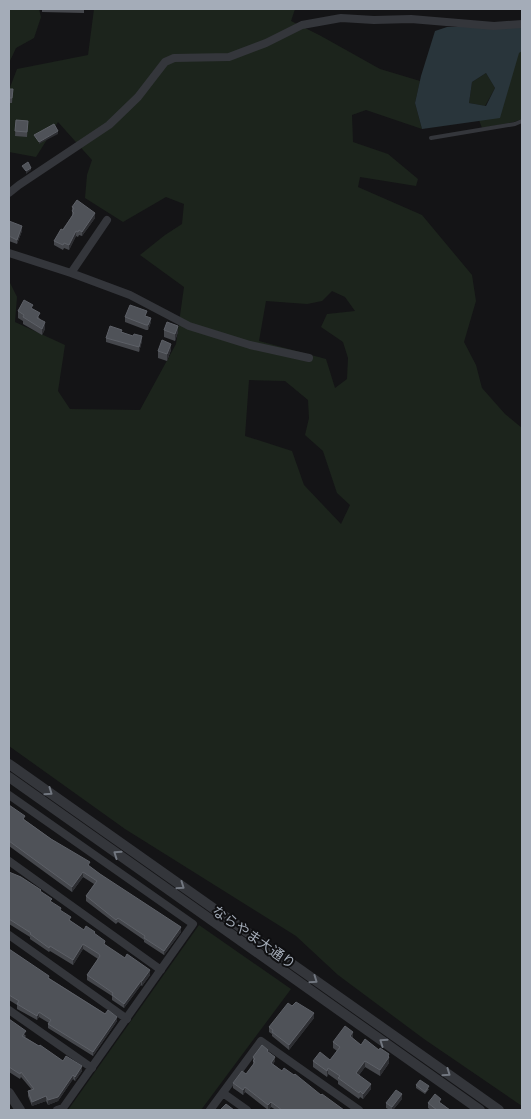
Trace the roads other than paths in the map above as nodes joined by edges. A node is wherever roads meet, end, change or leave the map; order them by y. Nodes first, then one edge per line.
1 (522, 24) edge
2 (522, 121) edge
3 (431, 138) dead end
4 (9, 193) edge
5 (107, 220) dead end
6 (9, 253) edge
7 (71, 273) junction
8 (309, 358) dead end
9 (9, 764) edge
10 (9, 777) edge
11 (9, 795) edge
12 (9, 860) edge
13 (9, 935) edge
14 (161, 970) junction
15 (9, 1010) edge
16 (127, 1018) junction
17 (92, 1068) junction
18 (9, 1093) edge
19 (223, 1093) junction
20 (20, 1110) edge
21 (58, 1110) edge
22 (210, 1110) edge
23 (247, 1110) edge
24 (359, 1110) edge
25 (480, 1110) edge
26 (499, 1110) edge

1 - 4 street
2 - 3 lane
5 - 7 street
6 - 7 street
7 - 8 street
9 -> 26 street, ならやま大通り
25 -> 10 street, ならやま大通り
11 - 14 street
12 - 14 street
13 - 16 street
14 - 16 street
15 - 17 street
16 - 17 street
17 - 21 street
18 - 20 street
19 - 22 street
19 - 23 street
19 - 24 street

